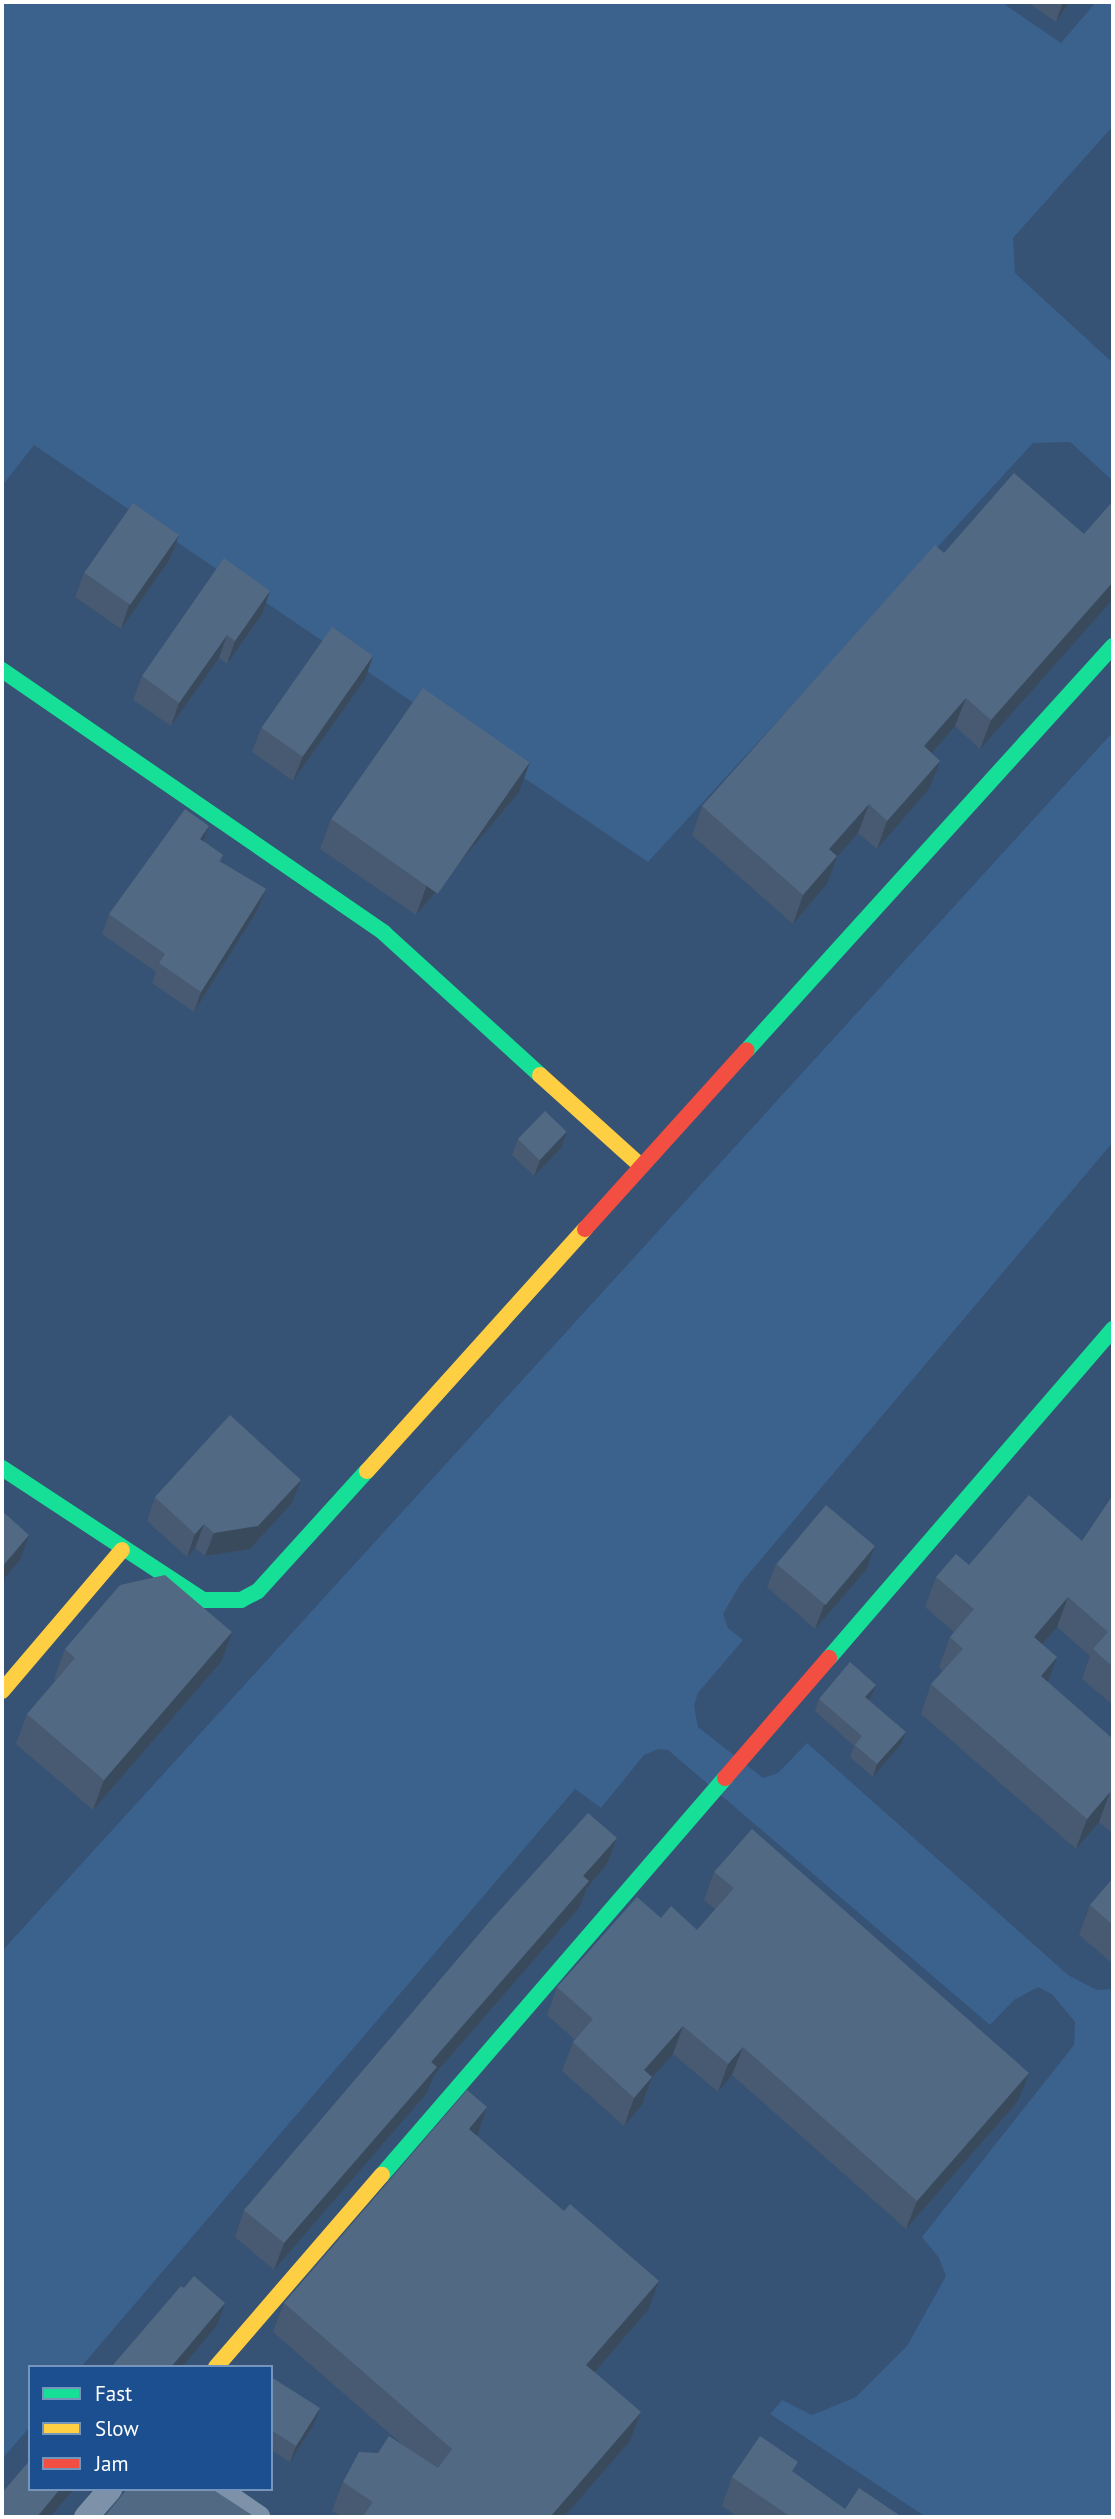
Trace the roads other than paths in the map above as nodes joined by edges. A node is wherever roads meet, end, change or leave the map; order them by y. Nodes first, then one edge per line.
1 (1113, 646) edge
2 (2, 670) edge
3 (640, 1165) junction
4 (1113, 1329) edge
5 (2, 1468) edge
6 (122, 1550) junction
7 (2, 1691) edge
8 (218, 2365) edge
9 (108, 2491) edge
10 (220, 2491) edge
11 (86, 2517) edge
12 (258, 2517) edge

1 - 3 street
2 - 3 street
3 - 6 street
4 - 8 street
5 - 6 street
6 - 7 street
9 - 11 street
10 - 12 street

